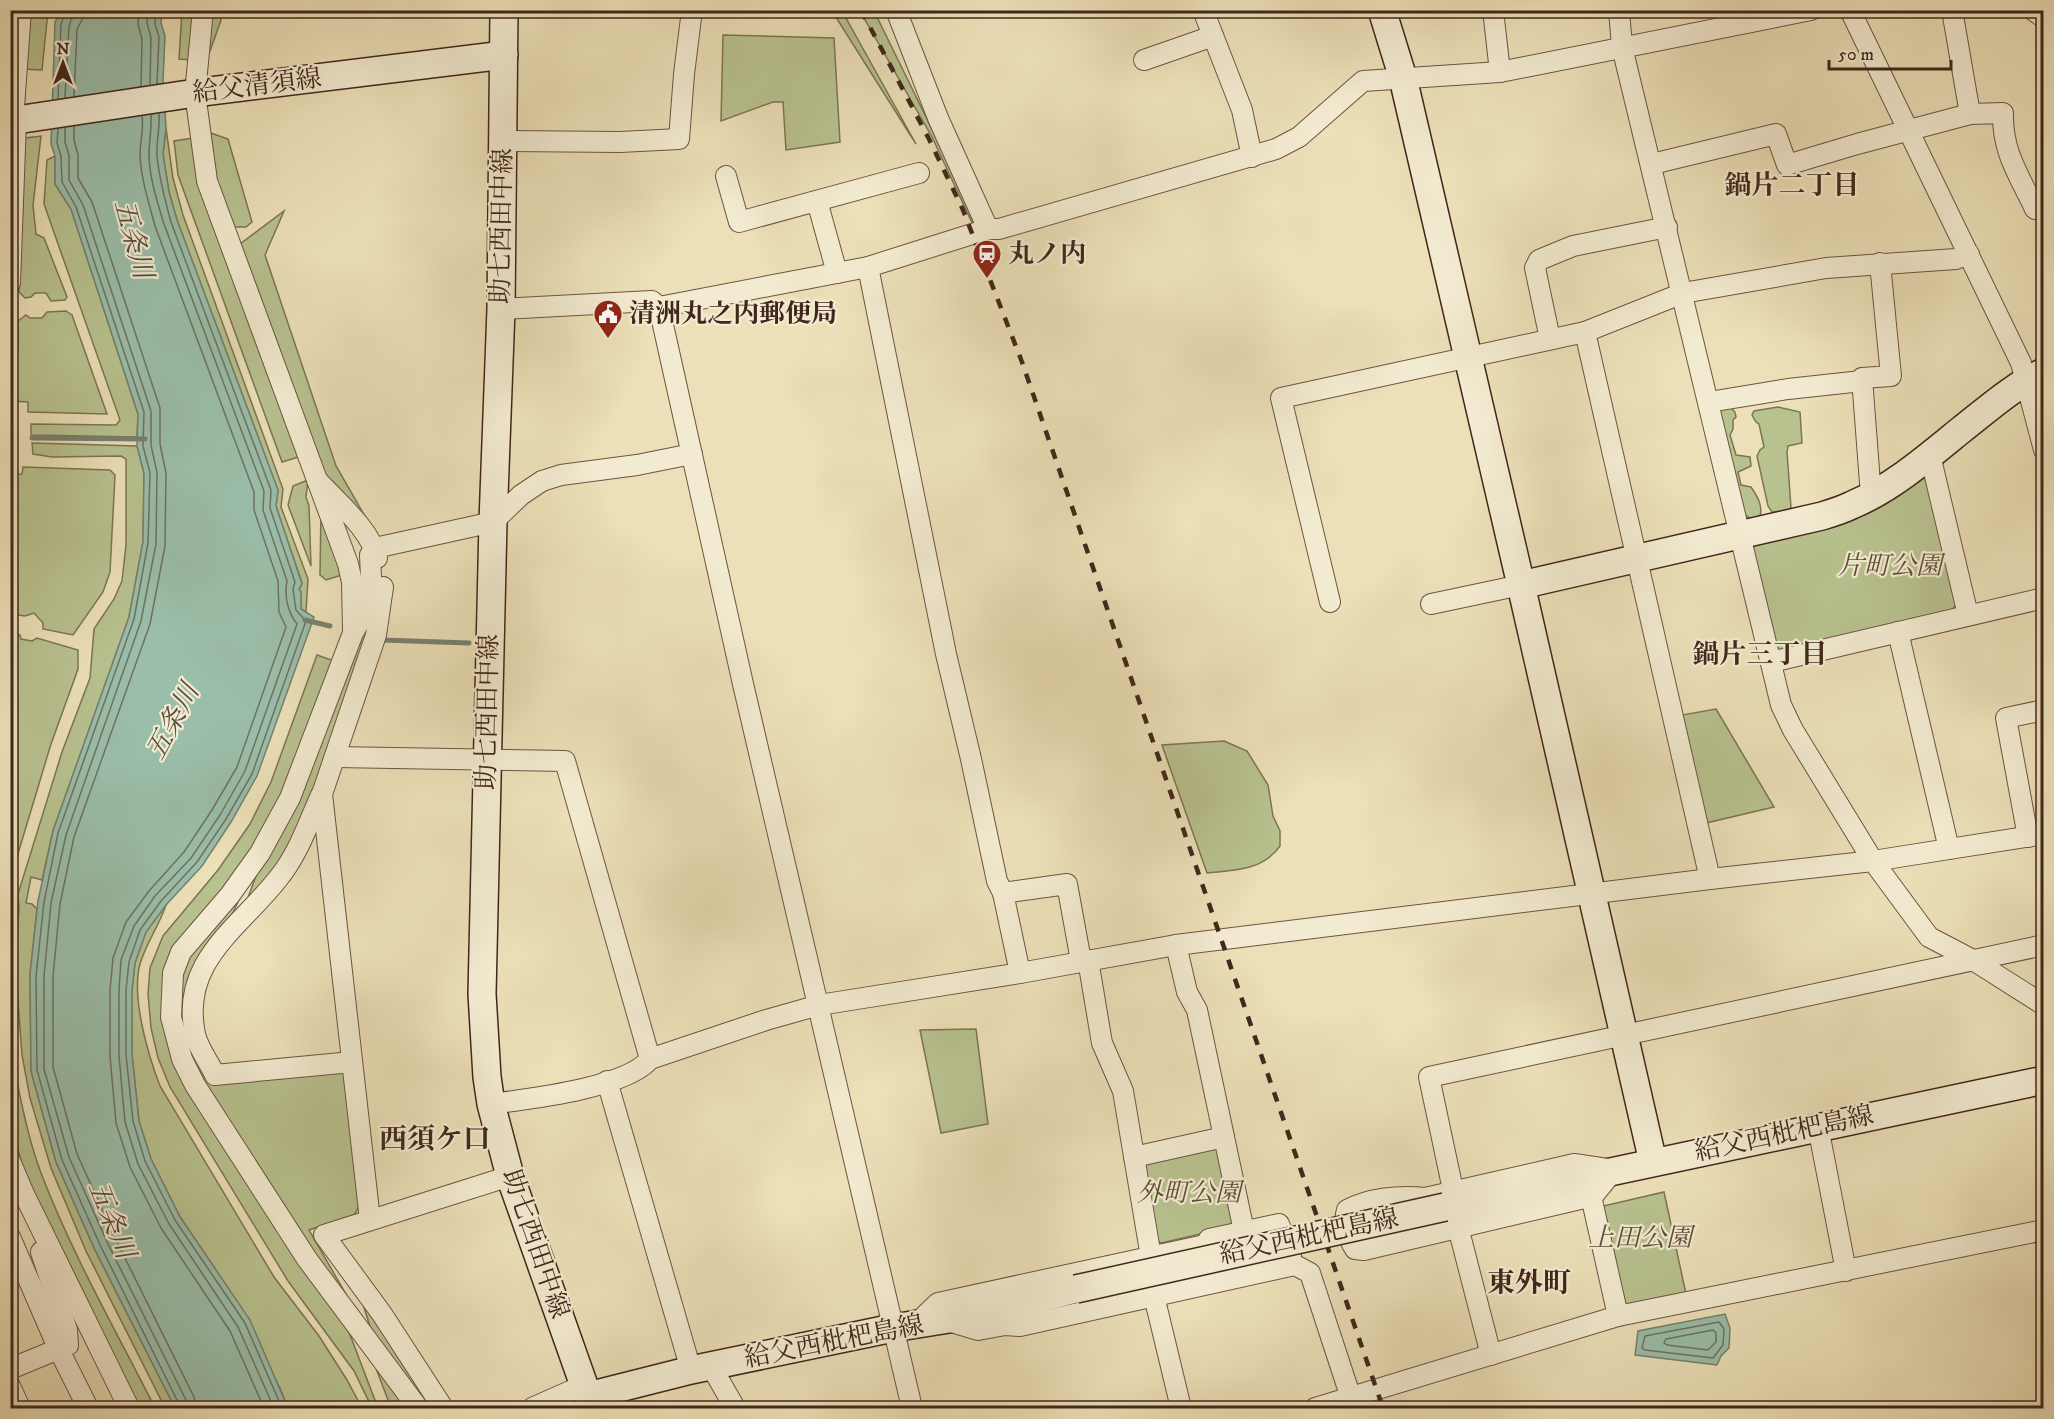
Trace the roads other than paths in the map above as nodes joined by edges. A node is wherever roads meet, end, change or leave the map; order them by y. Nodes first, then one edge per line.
1 (21, 10) edge
2 (203, 10) edge
3 (504, 10) edge
4 (692, 10) edge
5 (896, 10) edge
6 (1203, 10) edge
7 (1382, 10) edge
8 (1493, 10) edge
9 (1619, 10) edge
10 (1811, 10) edge
11 (1850, 10) edge
12 (1952, 10) edge
13 (2033, 10) edge
14 (2043, 18) edge
15 (1213, 36) junction
16 (1622, 47) junction
17 (504, 55) junction
18 (1144, 60) dead end
19 (1500, 72) junction
20 (1403, 78) junction
21 (191, 94) junction
22 (1970, 114) junction
23 (16, 121) edge
24 (1908, 131) junction
25 (504, 141) junction
26 (1252, 157) junction
27 (1652, 164) junction
28 (919, 173) dead end
29 (726, 176) dead end
30 (817, 201) junction
31 (2043, 205) edge
32 (1667, 227) junction
33 (988, 229) junction
34 (1969, 254) junction
35 (1880, 263) junction
36 (868, 267) junction
37 (837, 273) junction
38 (10, 283) edge
39 (1683, 294) junction
40 (659, 307) junction
41 (501, 309) junction
42 (1585, 332) junction
43 (1550, 339) junction
44 (1468, 357) junction
45 (2034, 376) edge
46 (1862, 381) junction
47 (1709, 402) junction
48 (2043, 450) edge
49 (692, 454) junction
50 (1930, 455) junction
51 (317, 480) junction
52 (1875, 494) junction
53 (493, 522) junction
54 (1740, 535) junction
55 (375, 548) junction
56 (1637, 558) junction
57 (1521, 585) junction
58 (2043, 598) edge
59 (1330, 602) dead end
60 (1431, 604) dead end
61 (1968, 615) junction
62 (1898, 632) junction
63 (353, 633) junction
64 (1771, 662) junction
65 (2043, 710) edge
66 (335, 757) junction
67 (487, 759) junction
68 (322, 794) junction
69 (2036, 836) edge
70 (1949, 849) junction
71 (260, 853) junction
72 (1873, 861) junction
73 (1710, 879) junction
74 (1003, 893) junction
75 (1592, 895) junction
76 (228, 935) junction
77 (1176, 945) junction
78 (2043, 945) edge
79 (1085, 960) junction
80 (1973, 960) junction
81 (1020, 973) junction
82 (819, 1005) junction
83 (2043, 1005) edge
84 (1624, 1036) junction
85 (650, 1059) junction
86 (352, 1062) junction
87 (2043, 1080) edge
88 (608, 1081) junction
89 (491, 1104) junction
90 (1818, 1127) junction
91 (1224, 1137) junction
92 (1134, 1157) junction
93 (10, 1161) edge
94 (1653, 1162) junction
95 (1614, 1170) junction
96 (510, 1176) junction
97 (17, 1193) edge
98 (1592, 1196) junction
99 (1452, 1208) junction
100 (370, 1220) junction
101 (41, 1229) junction
102 (2043, 1230) edge
103 (1244, 1231) junction
104 (324, 1235) junction
105 (10, 1237) edge
106 (1150, 1257) junction
107 (1295, 1265) junction
108 (1846, 1271) junction
109 (19, 1280) edge
110 (1154, 1296) junction
111 (1618, 1316) junction
112 (946, 1320) junction
113 (904, 1326) junction
114 (365, 1336) junction
115 (59, 1350) junction
116 (1491, 1355) junction
117 (700, 1368) junction
118 (10, 1369) edge
119 (10, 1386) edge
120 (588, 1397) edge
121 (1356, 1401) edge
122 (20, 1408) edge
123 (88, 1408) edge
124 (129, 1408) edge
125 (418, 1408) edge
126 (443, 1408) edge
127 (532, 1408) edge
128 (735, 1408) edge
129 (912, 1408) edge
130 (1181, 1408) edge
131 (1315, 1408) edge

1 - 23 street
2 - 21 street
3 - 17 main road, 助七西田中線
4 - 25 street
5 - 33 street
6 - 15 street
7 - 20 main road
8 - 19 street
9 - 16 street
10 - 16 street
11 - 24 street
12 - 22 street
13 - 14 street
15 - 18 street
15 - 26 street
16 - 19 street
16 - 27 street
17 - 21 main road, 給父清須線
17 - 25 main road, 助七西田中線
19 - 20 street
20 - 26 street
20 - 44 main road
21 - 23 main road, 給父清須線
21 - 51 street
22 - 24 street
22 - 31 street
23 - 38 street
24 - 27 street
24 - 34 street
25 - 41 main road, 助七西田中線
26 - 33 street
27 - 32 street
28 - 30 street
29 - 30 street
30 - 37 street
32 - 39 street
32 - 43 street
33 - 36 street
34 - 35 street
34 - 45 street
35 - 39 street
35 - 46 street
36 - 37 street
36 - 74 street
37 - 40 street
39 - 42 street
39 - 47 street
40 - 41 street
40 - 49 street
41 - 53 main road, 助七西田中線
42 - 43 street
42 - 56 street
43 - 44 street
44 - 57 main road
44 - 59 street
45 - 48 street
45 - 50 main road
46 - 47 street
46 - 52 street
47 - 54 street
49 - 53 street
49 - 82 street
50 - 52 main road
50 - 61 street
51 - 55 street
51 - 63 street
52 - 54 main road
53 - 55 street
53 - 67 main road, 助七西田中線
54 - 56 main road
54 - 64 street
55 - 63 street
55 - 66 street
56 - 57 main road
56 - 73 street
57 - 60 street
57 - 75 main road
58 - 61 street
61 - 62 street
62 - 64 street
62 - 70 street
63 - 71 street
64 - 72 street
65 - 69 street
66 - 67 street
66 - 68 street
67 - 85 street
67 - 89 main road, 助七西田中線
68 - 76 street
68 - 86 street
69 - 70 street
70 - 72 street
71 - 76 street
71 - 114 street
72 - 73 street
72 - 80 street
73 - 75 street
74 - 79 street
74 - 81 street
75 - 77 street
75 - 84 main road
76 - 86 street
77 - 79 street
77 - 91 street
78 - 80 street
79 - 81 street
79 - 92 street
80 - 83 street
80 - 84 street
81 - 82 street
82 - 85 street
82 - 113 street
84 - 94 main road
84 - 99 street
85 - 88 street
86 - 100 street
87 - 90 main road, 給父西枇杷島線
88 - 89 street
88 - 117 street
89 - 96 main road, 助七西田中線
90 - 94 main road, 給父西枇杷島線
90 - 108 street
91 - 92 street
91 - 103 street
92 - 106 street
93 - 97 street
94 - 95 main road, 給父西枇杷島線
95 - 98 street
95 - 99 main road, 給父西枇杷島線
96 - 100 street
96 - 120 main road, 助七西田中線
97 - 101 street
98 - 99 street
98 - 111 street
99 - 99 street
99 - 112 main road, 給父西枇杷島線, bridge
99 - 116 street
100 - 104 street
101 - 115 street
101 - 124 street
102 - 108 street
103 - 106 street
103 - 107 street
104 - 114 street
104 - 126 street
105 - 109 street
106 - 110 street
106 - 113 street
107 - 110 street
107 - 121 street
108 - 111 street
109 - 115 street
110 - 112 street
110 - 130 street
111 - 116 street
112 - 113 main road, 給父西枇杷島線
113 - 117 main road, 給父西枇杷島線
113 - 129 street
114 - 125 street
115 - 118 street
115 - 123 street
116 - 121 street
117 - 120 main road, 給父西枇杷島線
117 - 128 street
119 - 122 street
120 - 127 street
121 - 131 street

